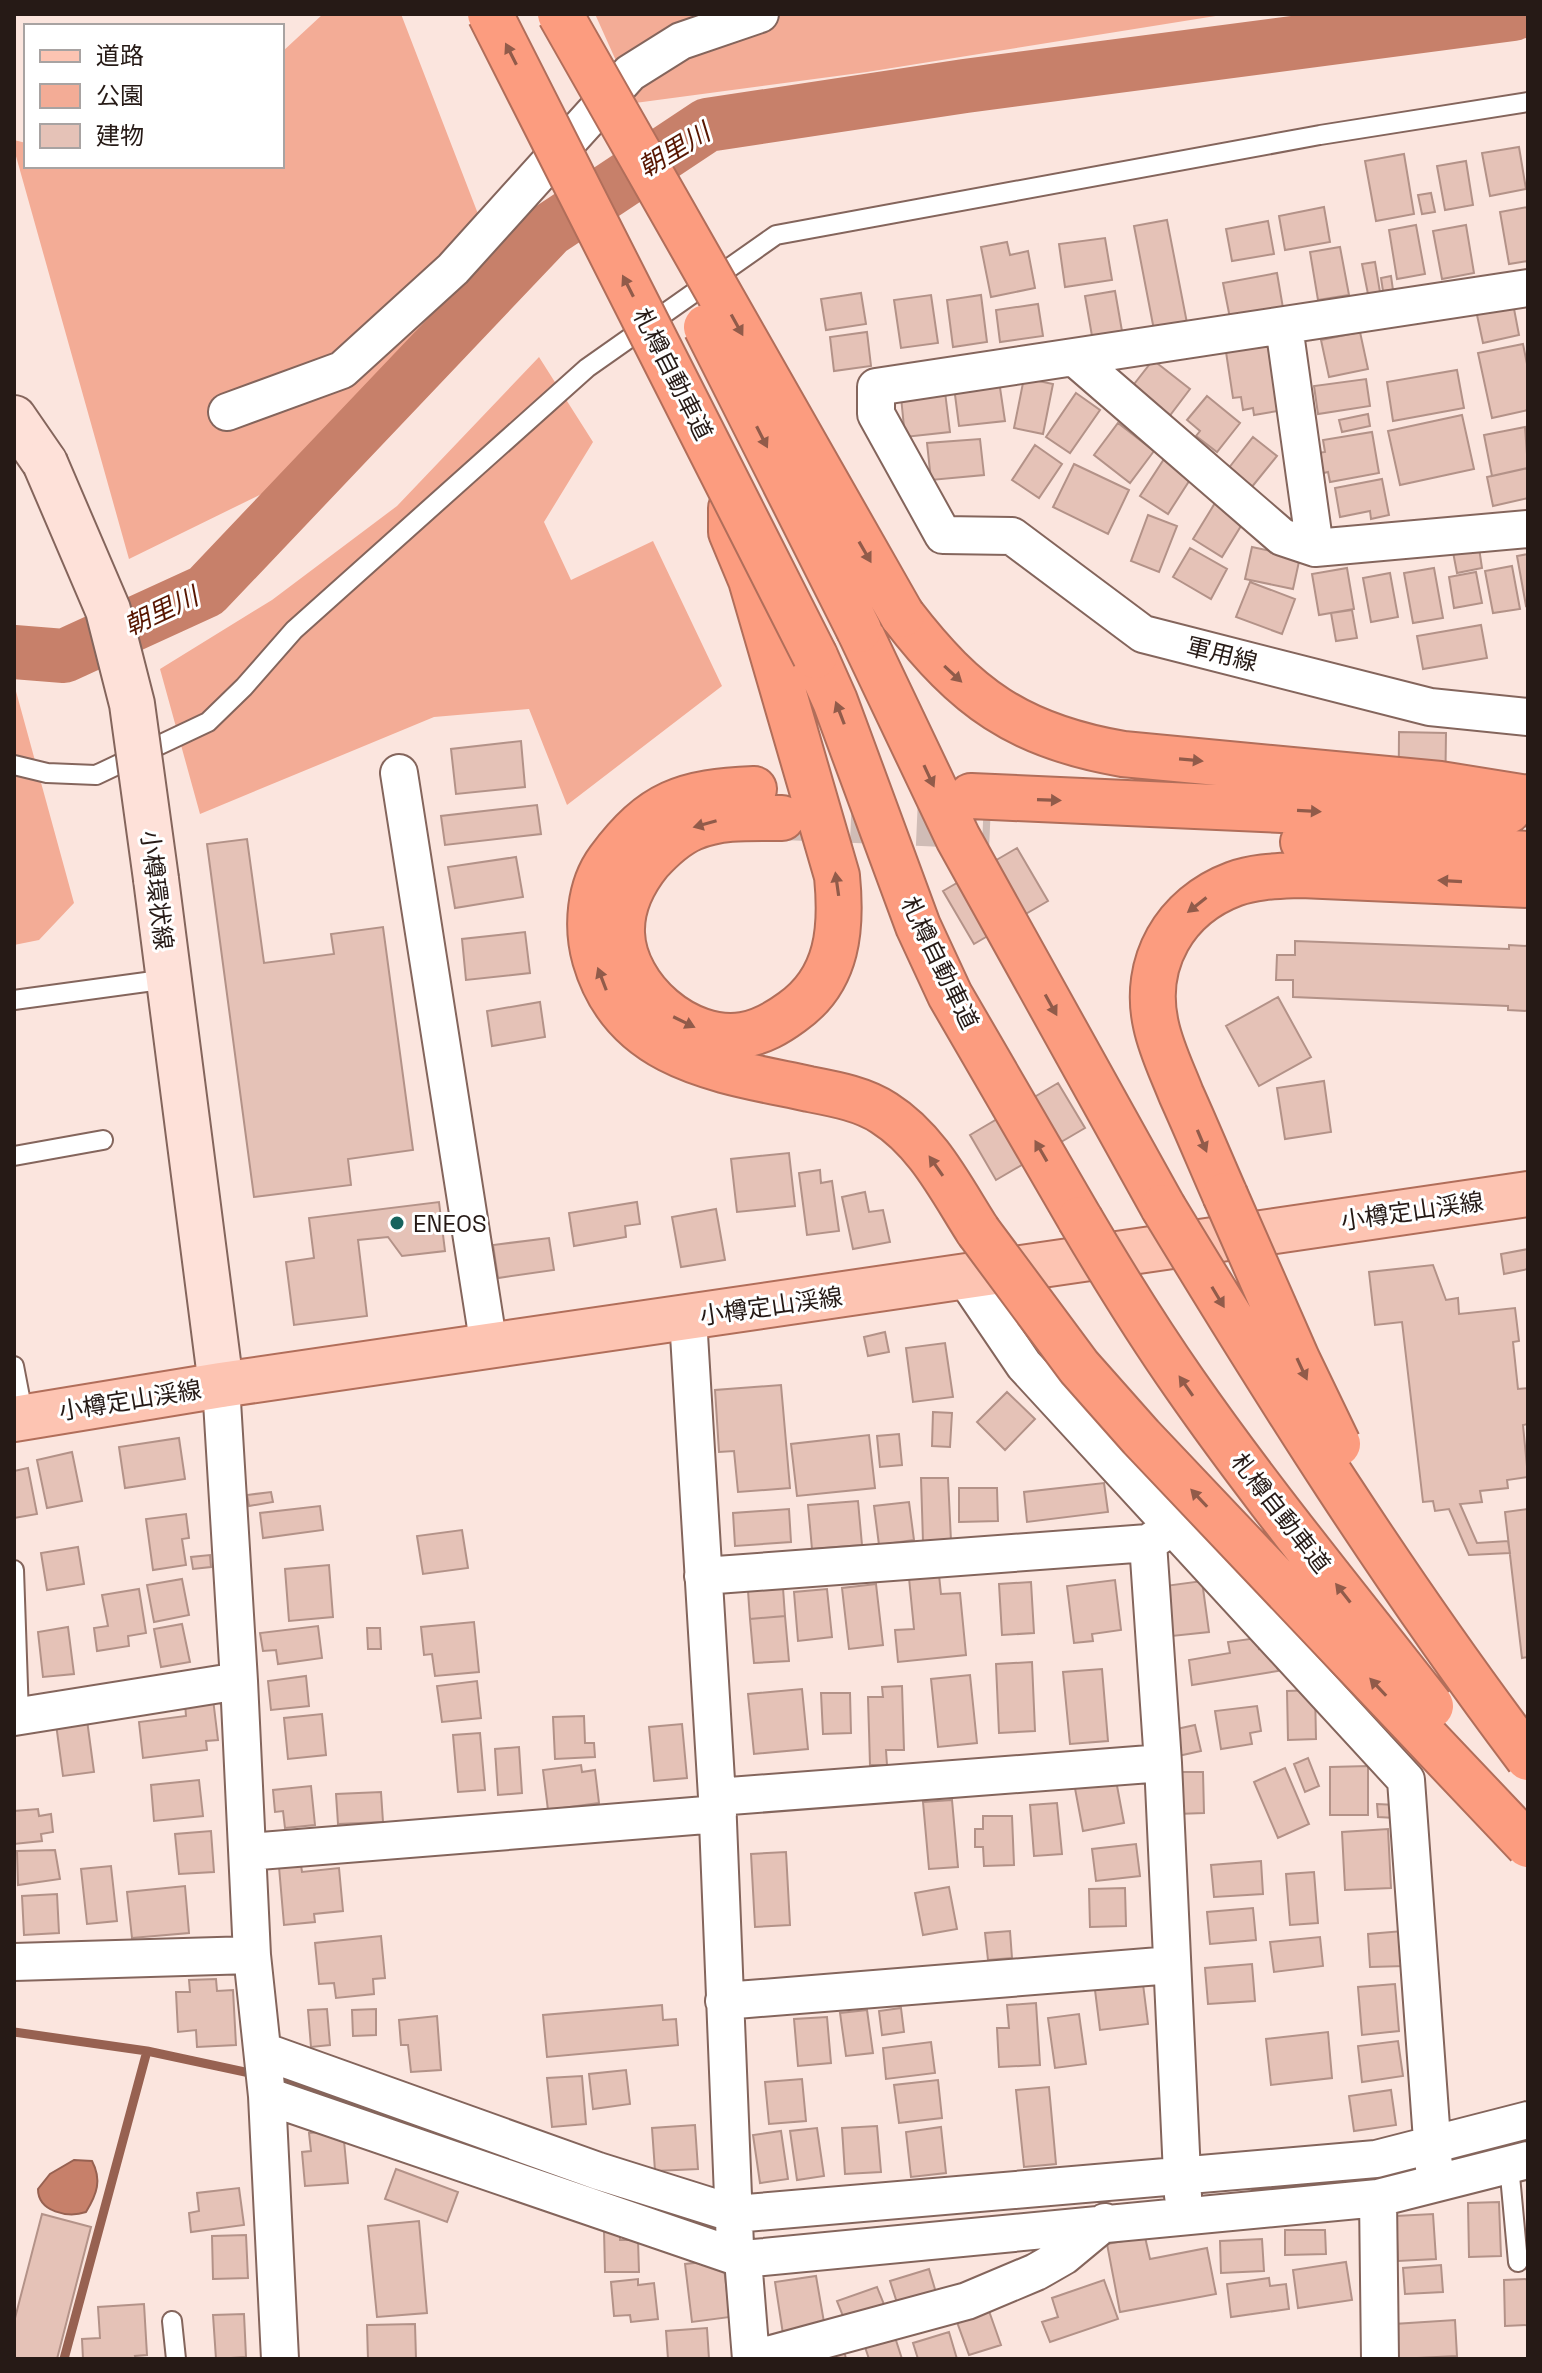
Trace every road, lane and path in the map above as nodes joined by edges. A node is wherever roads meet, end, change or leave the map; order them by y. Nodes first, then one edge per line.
1 (490, 14) edge
2 (559, 14) edge
3 (760, 14) edge
4 (1528, 102) edge
5 (1528, 288) edge
6 (1284, 326) junction
7 (1075, 358) junction
8 (227, 412) dead end
9 (14, 418) edge
10 (1528, 529) edge
11 (1315, 548) junction
12 (796, 666) junction
13 (1528, 717) edge
14 (14, 765) edge
15 (399, 773) dead end
16 (1528, 798) edge
17 (1528, 809) edge
18 (1528, 854) edge
19 (1528, 885) edge
20 (168, 979) junction
21 (14, 1000) edge
22 (103, 1140) dead end
23 (14, 1156) edge
24 (1528, 1194) edge
25 (965, 1278) junction
26 (688, 1318) junction
27 (489, 1347) junction
28 (14, 1366) edge
29 (221, 1385) junction
30 (19, 1419) edge
31 (1161, 1535) junction
32 (14, 1570) edge
33 (703, 1576) junction
34 (239, 1681) junction
35 (17, 1716) edge
36 (1528, 1740) edge
37 (1528, 1758) edge
38 (1163, 1763) junction
39 (717, 1806) junction
40 (1528, 1831) edge
41 (1528, 1845) edge
42 (248, 1852) junction
43 (252, 1955) junction
44 (14, 1962) edge
45 (1172, 1965) junction
46 (724, 2001) junction
47 (265, 2074) junction
48 (1528, 2120) edge
49 (1518, 2162) edge
50 (1434, 2164) junction
51 (1183, 2196) junction
52 (1378, 2198) junction
53 (1105, 2222) junction
54 (737, 2237) junction
55 (1518, 2262) dead end
56 (172, 2321) dead end
57 (176, 2359) edge
58 (280, 2359) edge
59 (752, 2359) edge
60 (1380, 2359) edge

12 -> 1 highway, 札樽自動車道, bridge
2 -> 16 highway, bridge
2 -> 37 highway, bridge
3 - 8 street
4 - 14 lane
5 - 6 street
6 - 7 street
6 - 11 street
7 - 11 street
7 - 13 street, 軍用線
9 - 20 main road, 小樽環状線, bridge
10 - 11 street
40 -> 12 highway, 札樽自動車道, bridge
41 -> 12 highway, bridge
15 - 27 street
18 -> 17 highway
19 -> 36 highway, bridge
20 - 21 lane
20 - 29 main road, 小樽環状線
22 - 23 lane
24 - 25 main road, 小樽定山渓線
25 - 26 main road, 小樽定山渓線
25 - 31 street
26 - 27 main road, 小樽定山渓線
26 - 33 street
27 - 29 main road, 小樽定山渓線
28 - 30 lane
29 - 30 main road, 小樽定山渓線
29 - 34 street
31 - 33 street
31 - 38 street
31 - 50 street
32 - 35 lane
33 - 39 street
34 - 35 street
34 - 42 street
38 - 39 street
38 - 45 street
39 - 42 street
39 - 46 street
42 - 43 street
43 - 44 street
43 - 47 street
45 - 46 street
45 - 51 street
46 - 54 street
47 - 54 street
47 - 58 street
48 - 50 street
49 - 50 street
49 - 55 lane
50 - 51 street
50 - 52 street
51 - 52 street
51 - 53 street
51 - 54 street
52 - 60 street
53 - 54 street
53 - 59 street
54 - 59 street
56 - 57 lane

